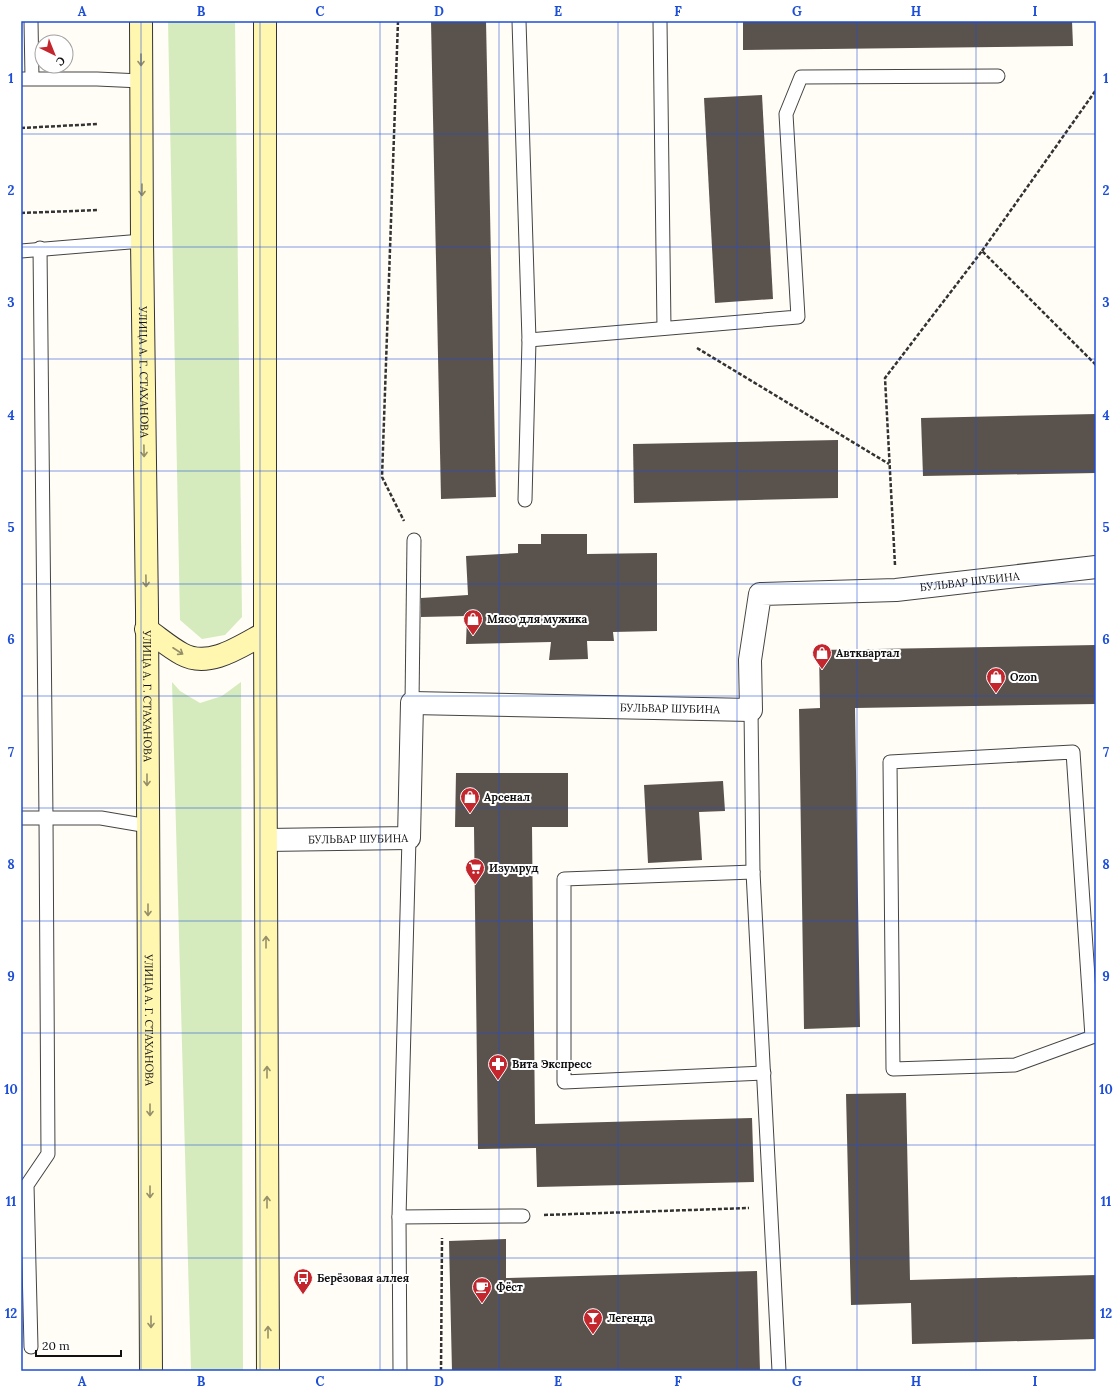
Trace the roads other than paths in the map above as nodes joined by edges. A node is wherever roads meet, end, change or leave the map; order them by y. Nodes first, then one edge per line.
1 (31, 21) edge
2 (141, 21) edge
3 (265, 21) edge
4 (520, 21) edge
5 (660, 21) edge
6 (998, 76) dead end
7 (27, 79) edge
8 (141, 81) junction
9 (142, 241) junction
10 (40, 248) junction
11 (21, 251) edge
12 (664, 328) junction
13 (529, 340) junction
14 (525, 500) dead end
15 (414, 540) road end
16 (1096, 567) edge
17 (146, 629) junction
18 (265, 633) junction
19 (412, 703) junction
20 (751, 710) junction
21 (21, 818) edge
22 (46, 818) junction
23 (148, 826) junction
24 (409, 838) junction
25 (266, 840) junction
26 (753, 872) junction
27 (1094, 1036) edge
28 (764, 1073) junction
29 (523, 1216) road end
30 (399, 1217) junction
31 (31, 1347) dead end
32 (151, 1371) edge
33 (268, 1371) edge
34 (400, 1371) edge
35 (779, 1371) edge

1 - 7 lane
2 -> 8 main road, УЛИЦА А. Г. СТАХАНОВА
3 - 18 main road
4 - 13 lane
5 - 12 lane
6 - 12 lane
7 - 8 lane
8 -> 9 main road, УЛИЦА А. Г. СТАХАНОВА
9 - 10 lane
9 -> 17 main road, УЛИЦА А. Г. СТАХАНОВА
10 - 11 lane
10 - 22 lane
12 - 13 lane
13 - 14 lane
15 - 19 lane
16 - 20 street, БУЛЬВАР ШУБИНА
17 -> 18 main road
17 -> 23 main road, УЛИЦА А. Г. СТАХАНОВА
18 - 25 main road
19 - 20 street, БУЛЬВАР ШУБИНА
19 - 24 street, БУЛЬВАР ШУБИНА
20 - 26 lane
21 - 22 lane
22 - 23 lane
22 - 31 lane
23 -> 32 main road, УЛИЦА А. Г. СТАХАНОВА
24 - 25 street, БУЛЬВАР ШУБИНА
24 - 30 lane
33 -> 25 main road
26 - 28 lane
26 - 28 lane
27 - 27 lane
28 - 35 lane
29 - 30 lane
30 - 34 lane

